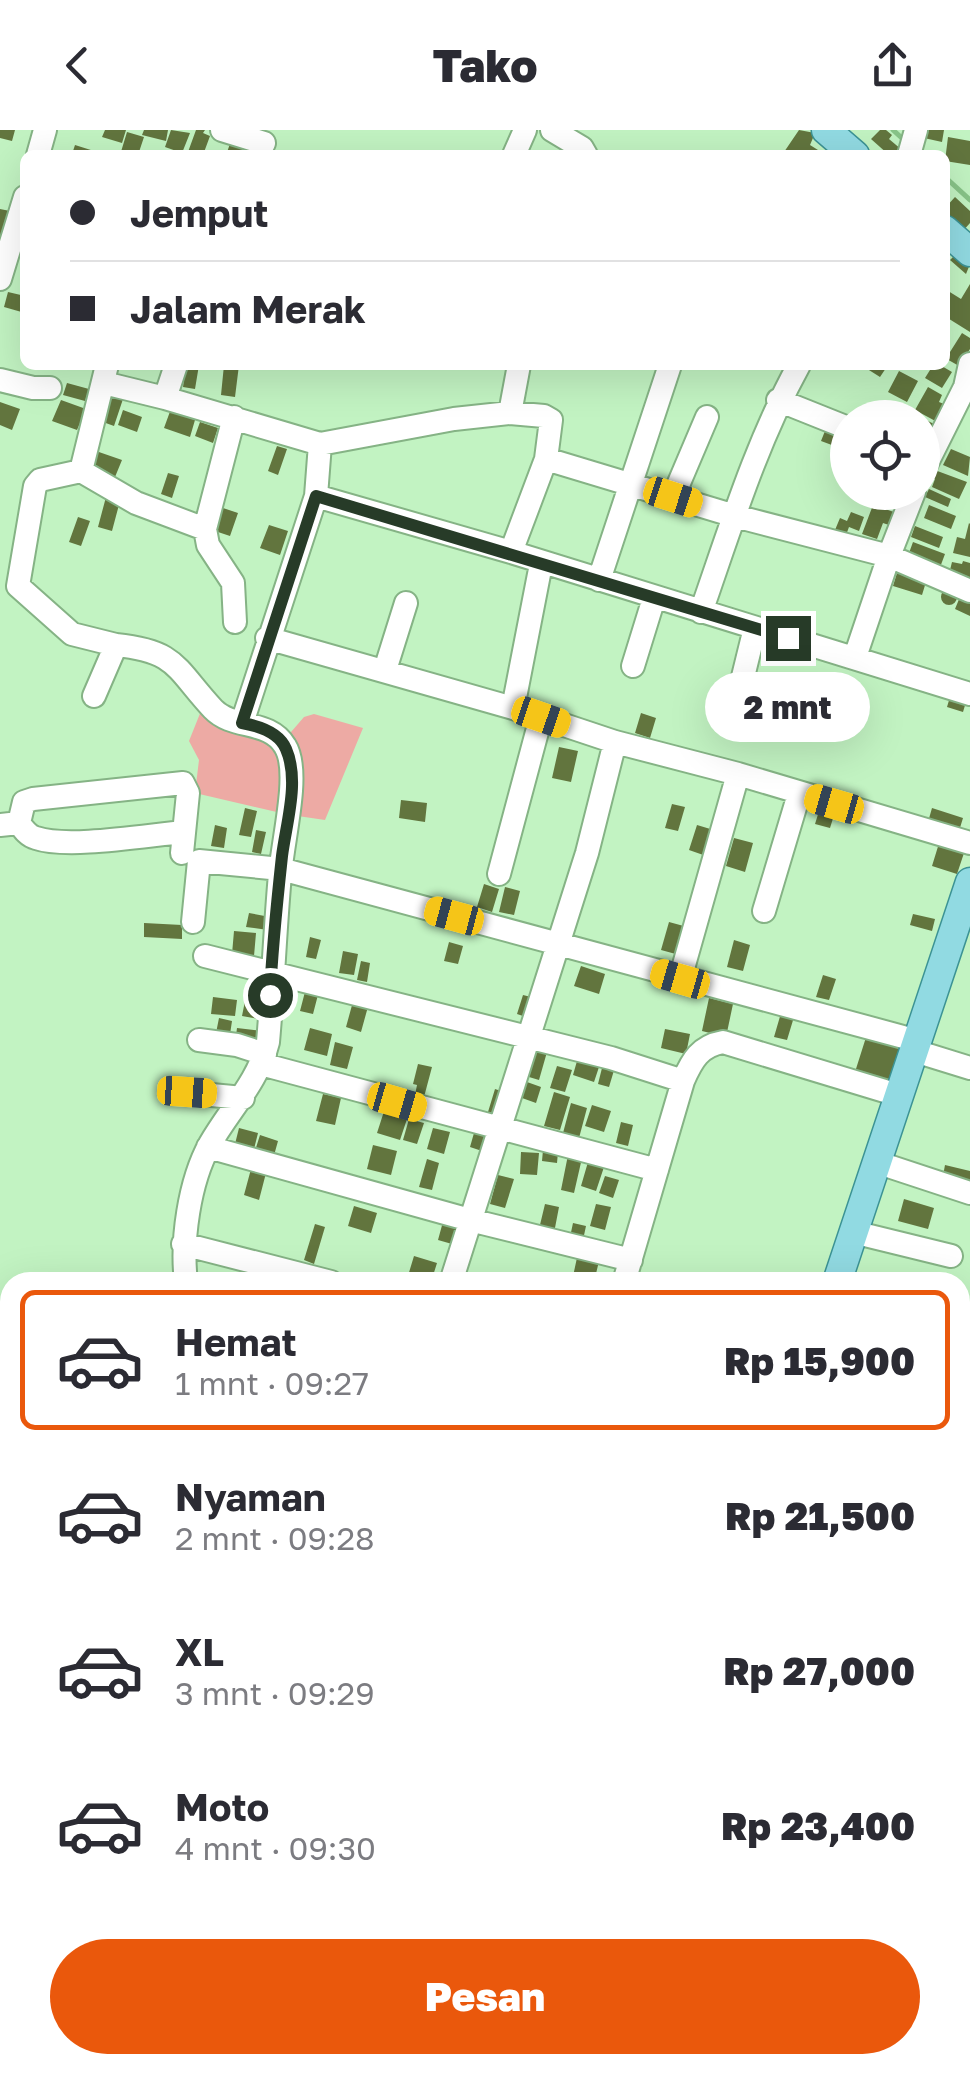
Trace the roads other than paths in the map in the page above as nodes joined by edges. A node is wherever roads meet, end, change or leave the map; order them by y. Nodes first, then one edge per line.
1 (222, 130) edge
2 (554, 130) edge
3 (826, 130) edge
4 (264, 142) edge
5 (583, 150) edge
6 (849, 150) edge
7 (20, 213) edge
8 (950, 234) edge
9 (970, 252) edge
10 (0, 278) edge
11 (968, 369) edge
12 (174, 370) edge
13 (518, 370) edge
14 (668, 370) edge
15 (796, 370) edge
16 (106, 374) edge
17 (0, 380) edge
18 (50, 388) dead end
19 (166, 398) junction
20 (778, 400) junction
21 (510, 413) junction
22 (234, 417) junction
23 (707, 417) dead end
24 (830, 421) edge
25 (940, 436) edge
26 (320, 444) junction
27 (546, 459) junction
28 (80, 470) junction
29 (630, 485) junction
30 (316, 496) junction
31 (673, 497) junction
32 (907, 510) edge
33 (734, 516) junction
34 (205, 529) junction
35 (510, 552) junction
36 (889, 556) junction
37 (541, 564) junction
38 (599, 580) junction
39 (9, 581) edge
40 (970, 591) edge
41 (654, 598) junction
42 (406, 603) dead end
43 (701, 612) junction
44 (235, 622) dead end
45 (755, 628) junction
46 (268, 638) junction
47 (116, 645) junction
48 (855, 657) junction
49 (633, 666) dead end
50 (385, 670) junction
51 (739, 693) dead end
52 (970, 694) edge
53 (94, 696) dead end
54 (513, 708) junction
55 (541, 717) junction
56 (242, 723) junction
57 (615, 742) junction
58 (738, 774) junction
59 (799, 794) junction
60 (9, 824) edge
61 (970, 843) edge
62 (281, 870) junction
63 (498, 874) dead end
64 (970, 882) edge
65 (764, 911) dead end
66 (193, 922) dead end
67 (558, 944) junction
68 (205, 956) dead end
69 (271, 972) junction
70 (680, 979) junction
71 (527, 1038) junction
72 (199, 1040) dead end
73 (916, 1046) junction
74 (263, 1059) junction
75 (970, 1068) edge
76 (683, 1081) junction
77 (180, 1092) dead end
78 (898, 1095) junction
79 (243, 1098) junction
80 (499, 1130) junction
81 (208, 1147) junction
82 (876, 1162) junction
83 (657, 1170) junction
84 (970, 1192) edge
85 (470, 1220) junction
86 (853, 1232) junction
87 (183, 1244) junction
88 (951, 1256) dead end
89 (631, 1260) junction
90 (185, 1272) edge
91 (292, 1272) edge
92 (455, 1272) edge
93 (627, 1272) edge
94 (840, 1272) edge

1 - 4 street
2 - 5 street
3 - 6 main road
7 - 10 street
8 - 9 main road
11 - 25 street
12 - 19 street
13 - 21 street
14 - 29 street
15 - 20 street
16 - 19 street
16 - 28 street
17 - 18 street
19 - 22 street
20 - 24 street
20 - 33 street
21 - 26 street
21 - 27 street
22 - 26 street
22 - 34 street
23 - 31 street
26 - 30 street
27 - 29 street
27 - 35 street
28 - 34 street
28 - 39 street
29 - 31 street
29 - 38 street
30 - 35 street
30 - 46 street
31 - 33 street
32 - 36 street
33 - 36 street
33 - 43 street
34 - 44 street
35 - 37 street
36 - 40 street
36 - 48 street
37 - 38 street
37 - 54 street
38 - 41 street
39 - 47 street
41 - 43 street
41 - 49 street
42 - 50 street
43 - 45 street
45 - 48 street
45 - 51 street
46 - 50 street
46 - 56 street
47 - 53 street
47 - 56 street
48 - 52 street
50 - 54 street
54 - 55 street
55 - 57 street
55 - 63 street
56 - 62 street
57 - 58 street
57 - 67 street
58 - 59 street
58 - 70 street
59 - 61 street
59 - 65 street
60 - 60 street
62 - 66 street
62 - 67 street
62 - 69 street
64 - 73 main road
67 - 70 street
67 - 71 street
68 - 69 street
69 - 71 street
69 - 74 street
70 - 73 street
71 - 76 street
71 - 80 street
72 - 74 street
73 - 75 street
73 - 78 main road
74 - 79 street
74 - 80 street
76 - 78 street
76 - 83 street
77 - 79 street
78 - 82 main road
79 - 81 street
80 - 83 street
80 - 85 street
81 - 85 street
81 - 87 street
82 - 84 street
82 - 86 main road
83 - 89 street
85 - 89 street
85 - 92 street
86 - 88 street
86 - 94 main road
87 - 90 street
87 - 91 street
89 - 93 street

